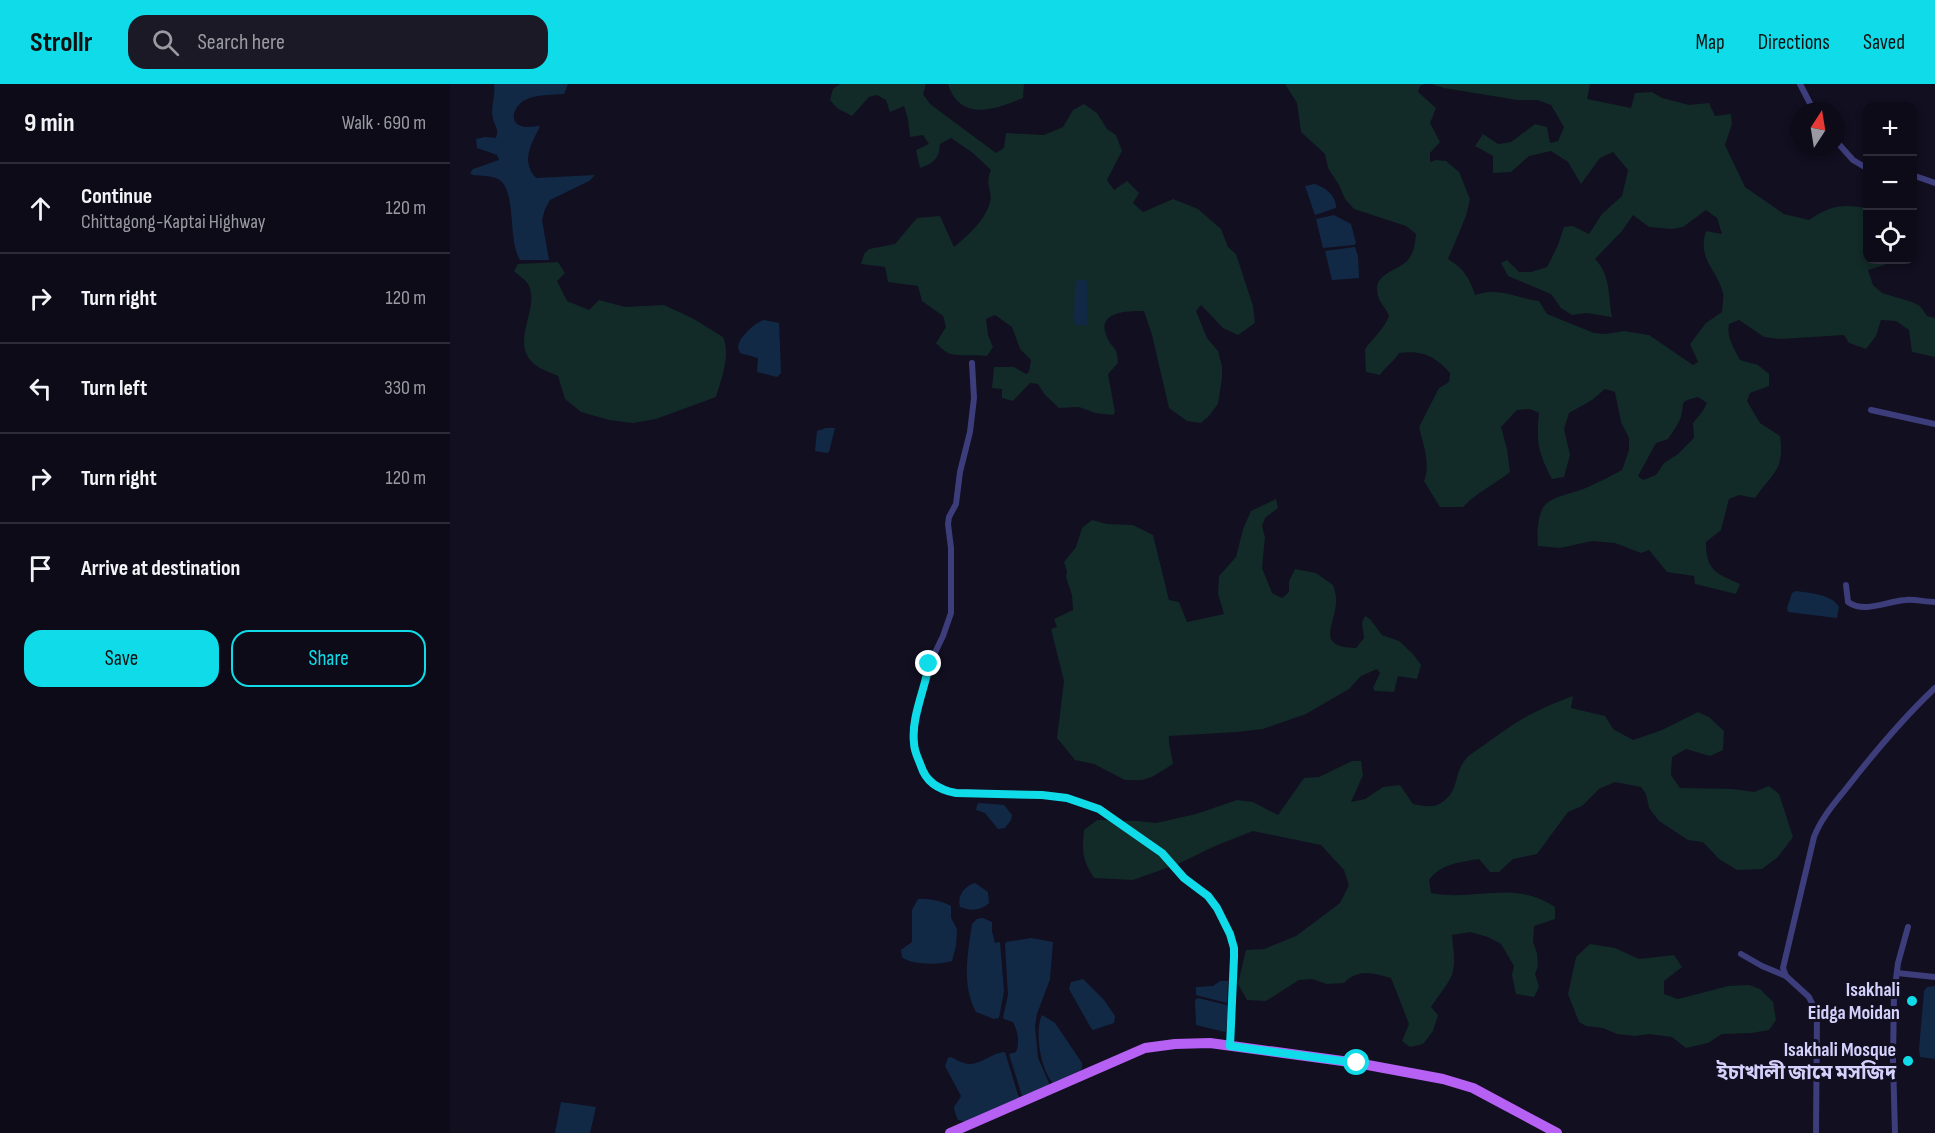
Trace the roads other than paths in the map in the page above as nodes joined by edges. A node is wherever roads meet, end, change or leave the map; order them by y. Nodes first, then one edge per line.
1 (1800, 84) edge
2 (1810, 102) edge
3 (1845, 151) edge
4 (1863, 166) edge
5 (1917, 177) edge
6 (1935, 183) edge
7 (972, 363) dead end
8 (1871, 410) dead end
9 (1935, 424) edge
10 (1846, 585) dead end
11 (1935, 602) edge
12 (1935, 688) edge
13 (1908, 927) dead end
14 (1741, 954) dead end
15 (1896, 973) junction
16 (1786, 976) junction
17 (1935, 977) edge
18 (1230, 1046) junction
19 (950, 1133) edge
20 (1557, 1133) edge
21 (1816, 1133) edge
22 (1895, 1133) edge

1 - 2 street
3 - 4 street
5 - 6 street
7 - 18 street
8 - 9 street
10 - 11 street
12 - 16 street
13 - 15 street
14 - 16 street
15 - 17 street
15 - 22 street
16 - 21 street
18 - 19 main road
18 - 20 main road

